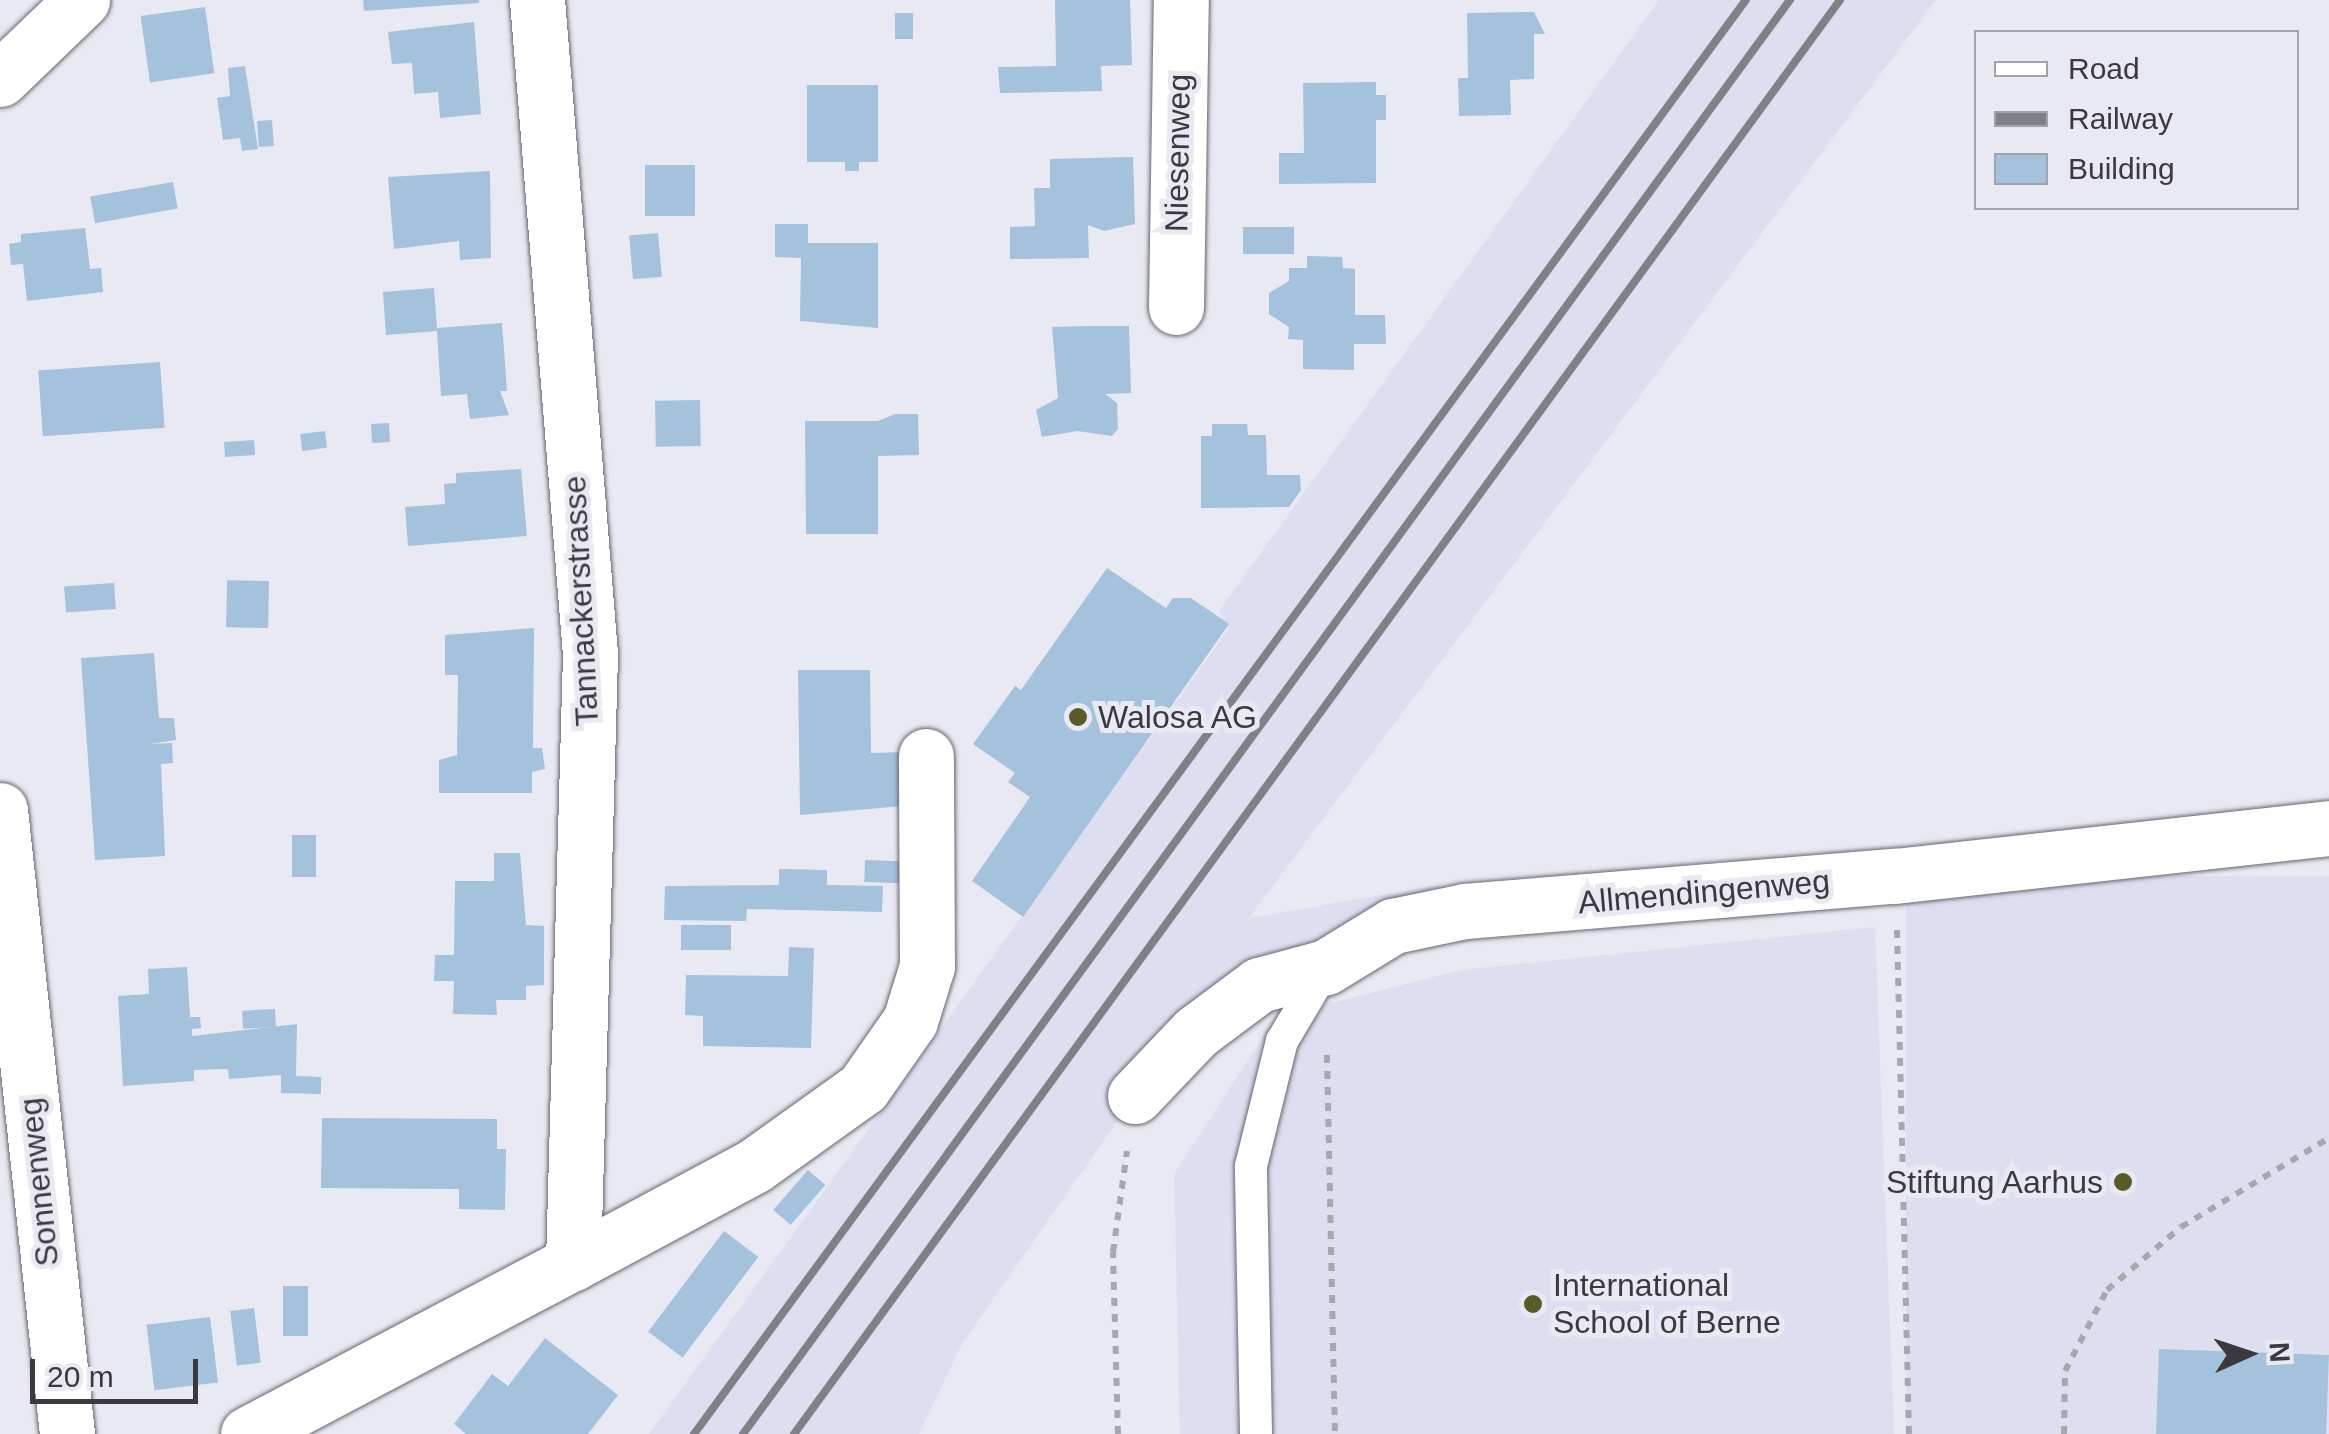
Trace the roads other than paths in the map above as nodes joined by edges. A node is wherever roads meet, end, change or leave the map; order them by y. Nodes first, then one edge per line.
1 (82, 0) edge
2 (537, 0) edge
3 (1181, 0) edge
4 (0, 79) edge
5 (1176, 306) dead end
6 (926, 756) dead end
7 (0, 810) edge
8 (2329, 828) edge
9 (6, 931) edge
10 (1326, 967) junction
11 (1135, 1096) road end
12 (573, 1263) junction
13 (67, 1434) edge
14 (248, 1434) edge
15 (1256, 1434) edge

1 - 4 street
2 - 12 street, Tannackerstrasse
3 - 5 street, Niesenweg
6 - 12 street
7 - 9 street, Sonnenweg
8 - 10 street, Allmendingenweg
9 - 13 street, Sonnenweg
10 - 11 street, Allmendingenweg
10 - 15 lane
12 - 14 street

